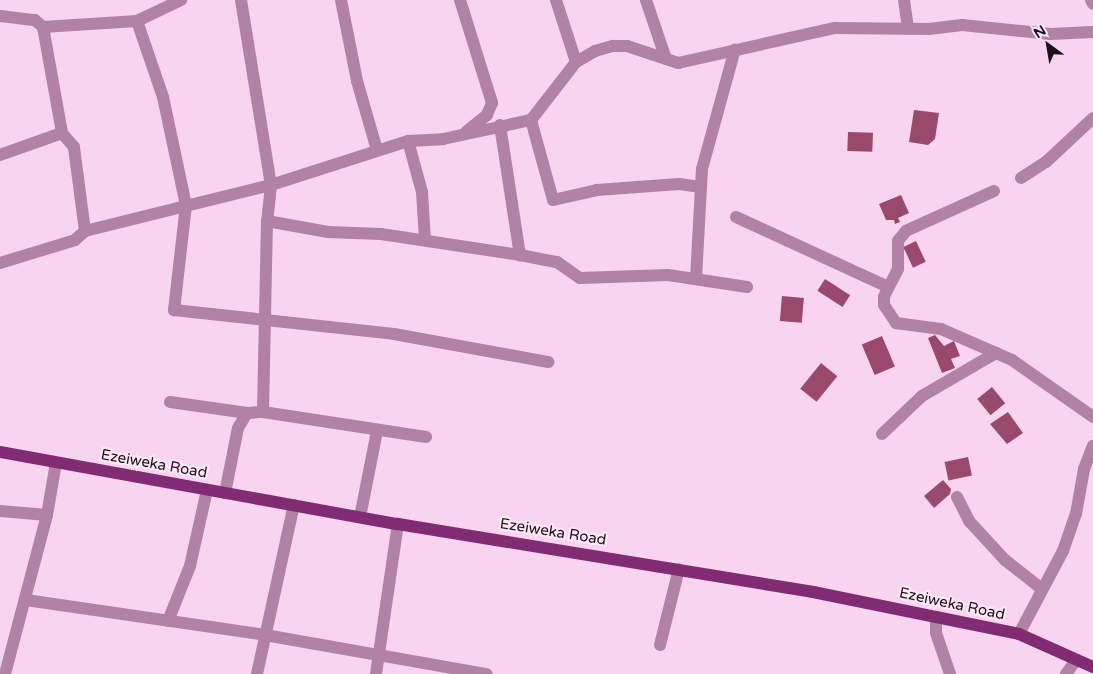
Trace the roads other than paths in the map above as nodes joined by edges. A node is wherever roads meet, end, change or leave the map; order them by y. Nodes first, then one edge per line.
1 (182, 0) edge
2 (241, 0) edge
3 (341, 0) edge
4 (460, 0) edge
5 (556, 0) edge
6 (646, 0) edge
7 (904, 0) edge
8 (1091, 0) edge
9 (1093, 4) edge
10 (0, 16) edge
11 (137, 21) junction
12 (43, 27) junction
13 (908, 27) junction
14 (1093, 32) edge
15 (735, 50) junction
16 (666, 59) junction
17 (576, 62) junction
18 (1093, 118) edge
19 (531, 120) junction
20 (500, 125) junction
21 (62, 133) junction
22 (460, 136) junction
23 (408, 141) junction
24 (377, 150) junction
25 (0, 155) edge
26 (1021, 178) dead end
27 (271, 185) junction
28 (701, 187) junction
29 (994, 191) dead end
30 (186, 206) junction
31 (736, 218) dead end
32 (267, 221) junction
33 (85, 231) junction
34 (425, 240) junction
35 (520, 255) junction
36 (0, 263) edge
37 (696, 279) junction
38 (747, 287) dead end
39 (888, 287) junction
40 (264, 322) junction
41 (996, 353) junction
42 (548, 362) dead end
43 (170, 402) dead end
44 (263, 412) junction
45 (247, 413) junction
46 (1093, 417) edge
47 (377, 431) junction
48 (882, 434) dead end
49 (426, 437) dead end
50 (1093, 446) edge
51 (0, 452) edge
52 (56, 463) junction
53 (207, 490) junction
54 (225, 493) junction
55 (957, 497) dead end
56 (294, 505) junction
57 (0, 511) edge
58 (47, 515) junction
59 (360, 517) junction
60 (398, 524) junction
61 (679, 569) junction
62 (1042, 589) junction
63 (26, 600) junction
64 (936, 617) junction
65 (168, 621) junction
66 (1019, 634) junction
67 (265, 635) junction
68 (660, 646) dead end
69 (378, 654) junction
70 (1076, 660) junction
71 (1093, 667) edge
72 (5, 674) edge
73 (257, 674) edge
74 (376, 674) edge
75 (487, 674) edge
76 (950, 674) edge
77 (1066, 674) edge

1 - 11 street
2 - 27 street
3 - 24 street
4 - 22 street
5 - 17 street
6 - 16 street
7 - 13 street
8 - 9 street
10 - 12 street
11 - 12 street
11 - 30 street
12 - 21 street
13 - 14 street
13 - 15 street
15 - 16 street
15 - 28 street
16 - 17 street
17 - 19 street
18 - 26 street
19 - 20 street
19 - 28 street
20 - 22 street
20 - 35 street
21 - 25 street
21 - 33 street
22 - 23 street
23 - 24 street
23 - 34 street
24 - 27 street
27 - 30 street
27 - 32 street
28 - 37 street
29 - 39 street
30 - 33 street
30 - 40 street
31 - 39 street
32 - 34 street
32 - 40 street
33 - 36 street
34 - 35 street
35 - 37 street
37 - 38 street
39 - 41 street
40 - 42 street
40 - 44 street
41 - 46 street
41 - 48 street
43 - 45 street
44 - 45 street
44 - 47 street
45 - 54 street
47 - 49 street
47 - 59 street
50 - 62 street
51 - 52 main road, Ezeiweka Road
52 - 53 main road, Ezeiweka Road
52 - 58 street
53 - 54 main road, Ezeiweka Road
53 - 65 street
54 - 56 main road, Ezeiweka Road
55 - 62 street
56 - 59 main road, Ezeiweka Road
56 - 67 street
57 - 58 street
58 - 63 street
59 - 60 main road, Ezeiweka Road
60 - 61 main road, Ezeiweka Road
60 - 69 street
61 - 64 main road, Ezeiweka Road
61 - 68 street
62 - 66 street
63 - 65 street
63 - 72 street
64 - 66 main road, Ezeiweka Road
64 - 76 street
65 - 67 street
66 - 70 main road, Ezeiweka Road
67 - 69 street
67 - 73 street
69 - 74 street
69 - 75 street
70 - 71 main road, Ezeiweka Road
70 - 77 street

